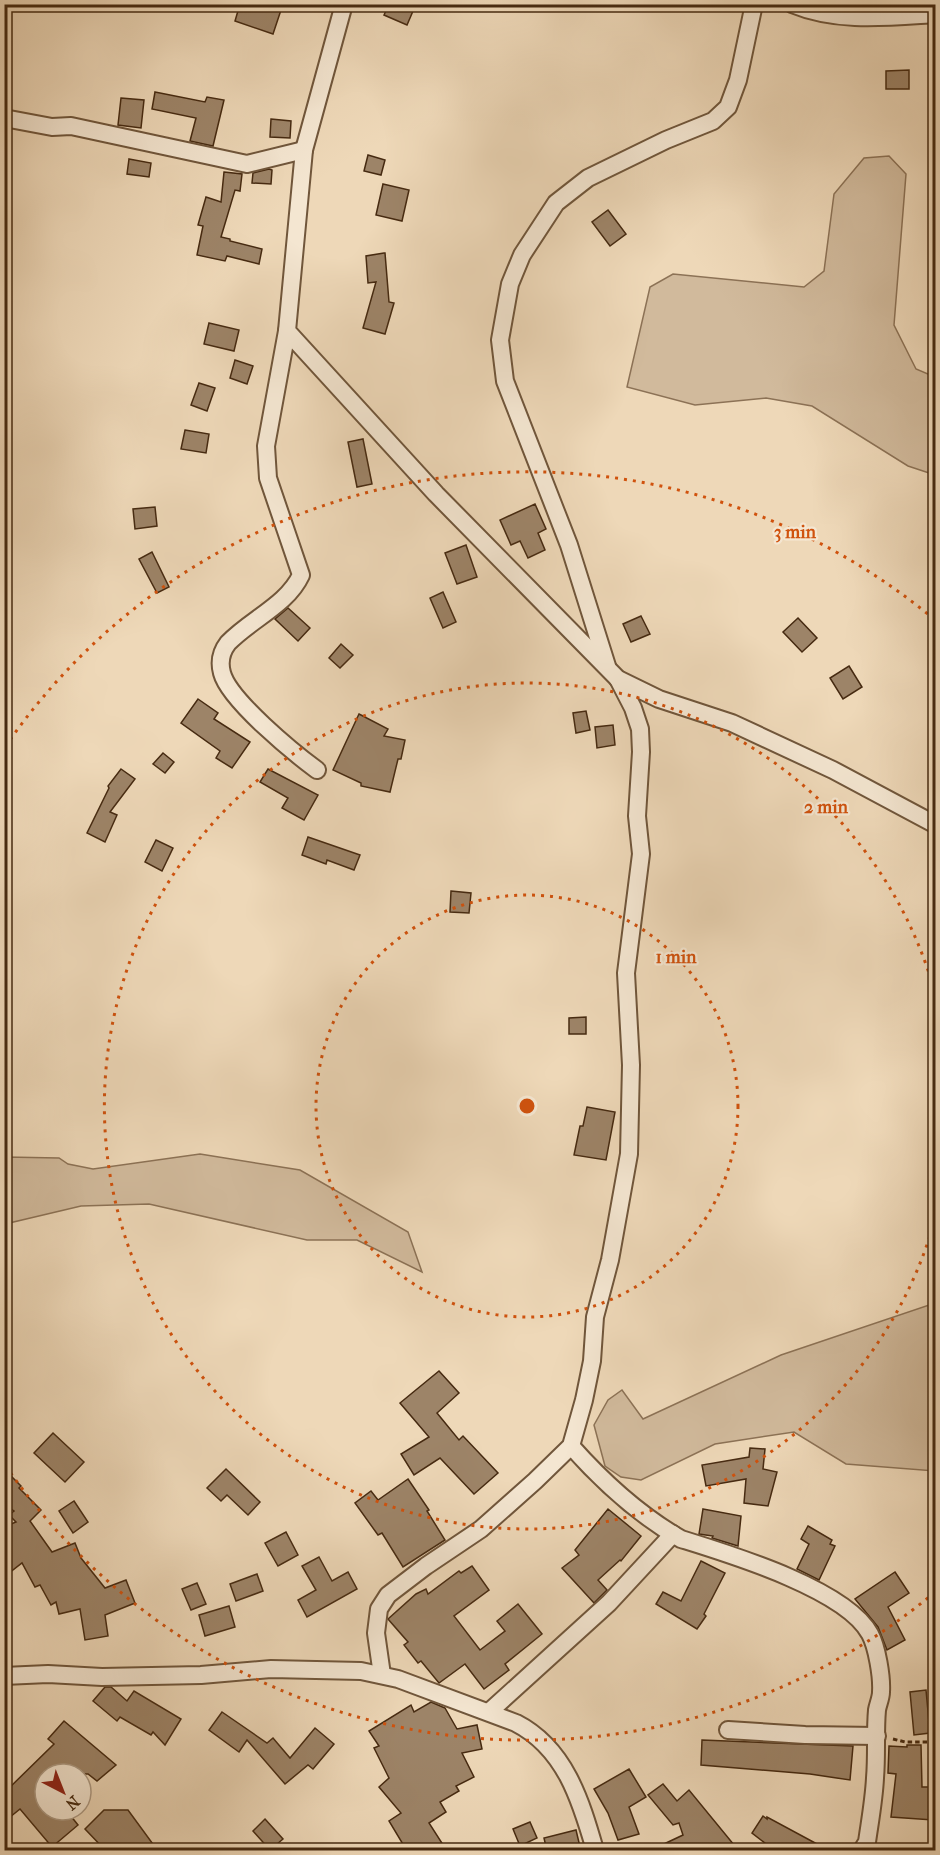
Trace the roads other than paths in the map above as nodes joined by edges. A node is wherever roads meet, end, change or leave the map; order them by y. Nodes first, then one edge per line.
1 (344, 4) edge
2 (754, 4) edge
3 (792, 4) edge
4 (936, 14) edge
5 (4, 118) edge
6 (304, 150) junction
7 (287, 331) junction
8 (613, 674) junction
9 (317, 770) dead end
10 (936, 825) edge
11 (570, 1446) junction
12 (673, 1534) junction
13 (382, 1675) junction
14 (4, 1676) edge
15 (489, 1712) junction
16 (728, 1731) dead end
17 (877, 1736) junction
18 (595, 1851) edge
19 (862, 1851) edge

1 - 6 street
2 - 8 street
3 - 4 street
5 - 6 street
6 - 7 street
7 - 8 street
7 - 9 street
8 - 10 street
8 - 11 street
11 - 12 street
11 - 13 street
12 - 15 street
12 - 17 street
13 - 14 street
13 - 15 street
15 - 18 street
16 - 17 street
17 - 19 street

